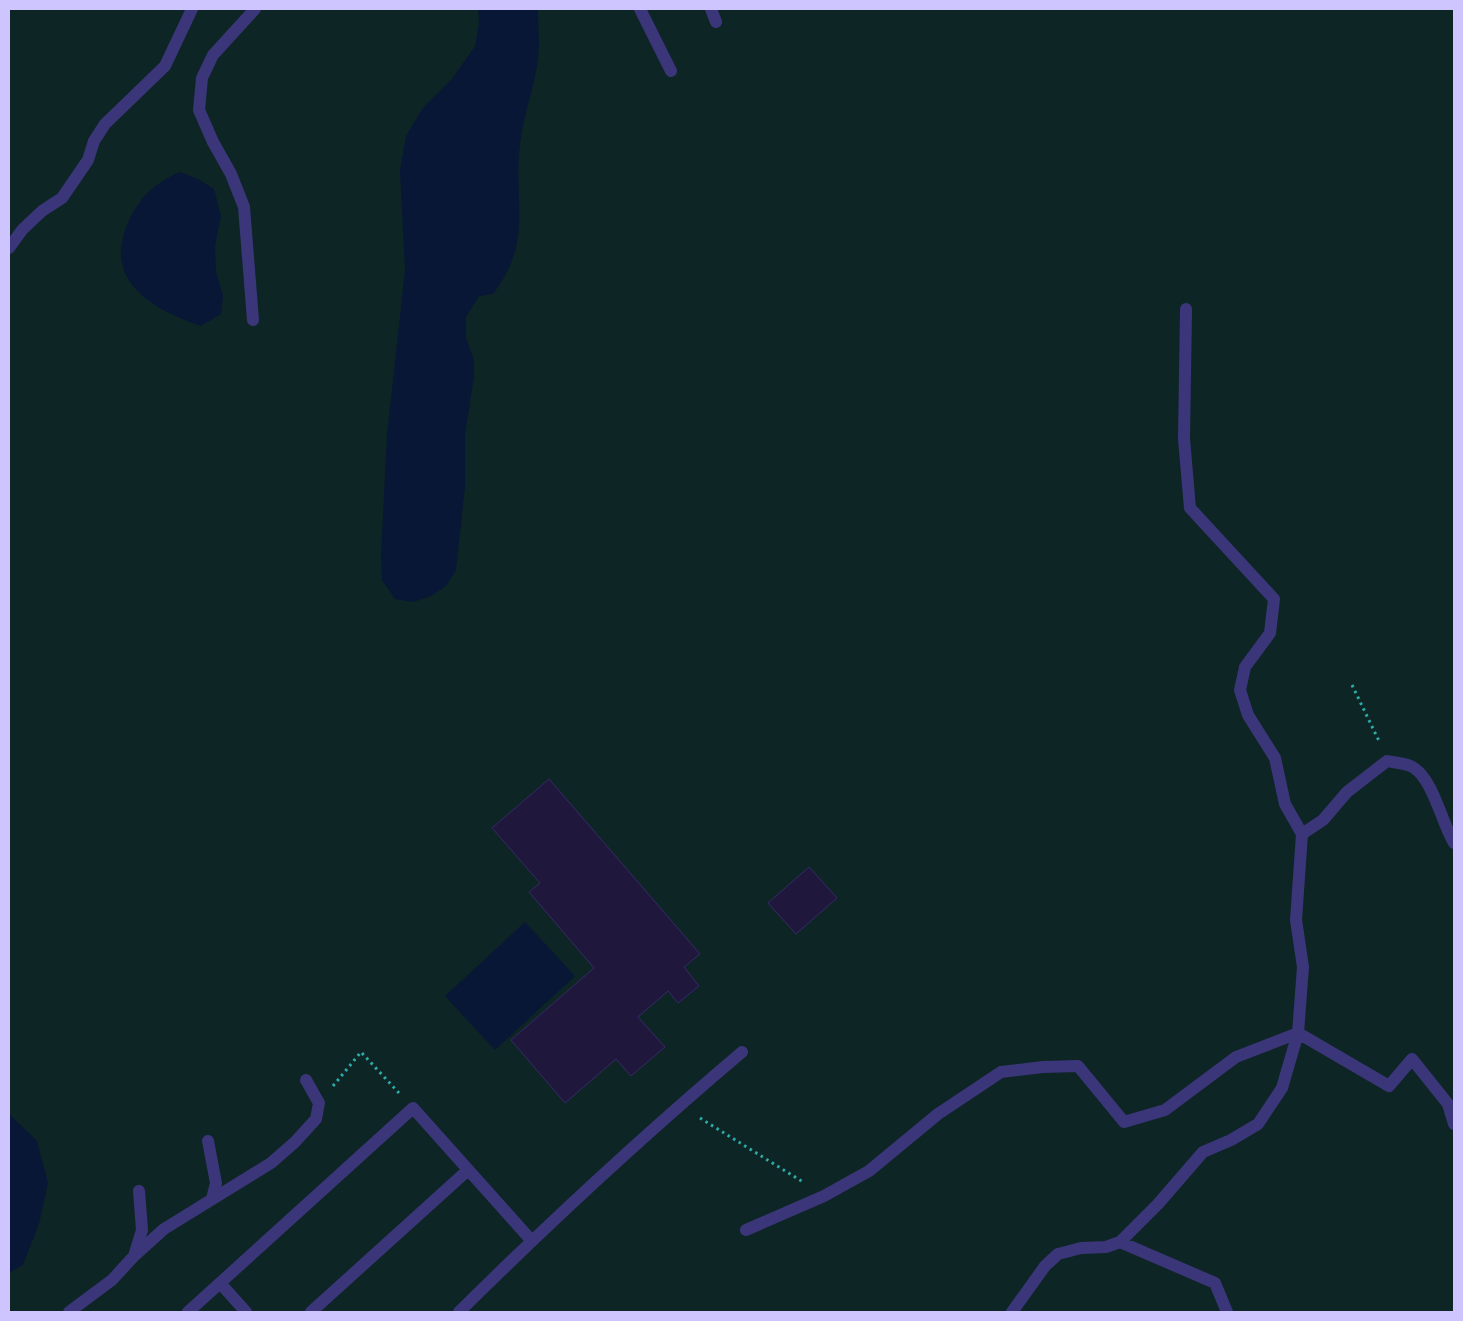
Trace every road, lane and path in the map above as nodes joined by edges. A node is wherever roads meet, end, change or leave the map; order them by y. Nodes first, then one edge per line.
1 (192, 9) edge
2 (255, 9) edge
3 (640, 9) edge
4 (711, 9) edge
5 (716, 22) dead end
6 (671, 71) dead end
7 (9, 248) edge
8 (1186, 309) dead end
9 (252, 320) dead end
10 (1352, 685) dead end
11 (1387, 760) junction
12 (1450, 829) edge
13 (1302, 834) junction
14 (1454, 843) edge
15 (1298, 1033) junction
16 (742, 1052) dead end
17 (306, 1080) dead end
18 (319, 1103) junction
19 (679, 1105) junction
20 (413, 1108) junction
21 (1454, 1124) edge
22 (208, 1141) dead end
23 (468, 1170) junction
24 (139, 1191) dead end
25 (824, 1196) junction
26 (212, 1199) junction
27 (746, 1230) dead end
28 (531, 1240) junction
29 (1120, 1242) junction
30 (134, 1256) junction
31 (220, 1284) junction
32 (69, 1312) edge
33 (188, 1312) edge
34 (246, 1312) edge
35 (311, 1312) edge
36 (459, 1312) edge
37 (1012, 1312) edge
38 (1227, 1312) edge

1 - 7 lane
2 - 9 lane
3 - 6 lane
4 - 5 lane
8 - 13 lane
10 - 11 path
11 - 12 lane
11 - 13 lane
12 - 14 lane
13 - 15 lane
15 - 21 lane
15 - 25 lane
15 - 29 lane
16 - 19 lane
17 - 18 lane
18 - 20 path
18 - 26 lane
19 - 25 path
19 - 28 lane
20 - 23 lane
20 - 31 lane
22 - 26 lane
23 - 28 lane
23 - 35 lane
24 - 30 lane
25 - 27 lane
26 - 30 lane
28 - 36 lane
29 - 37 lane
29 - 38 lane
30 - 32 lane
31 - 33 lane
31 - 34 lane

